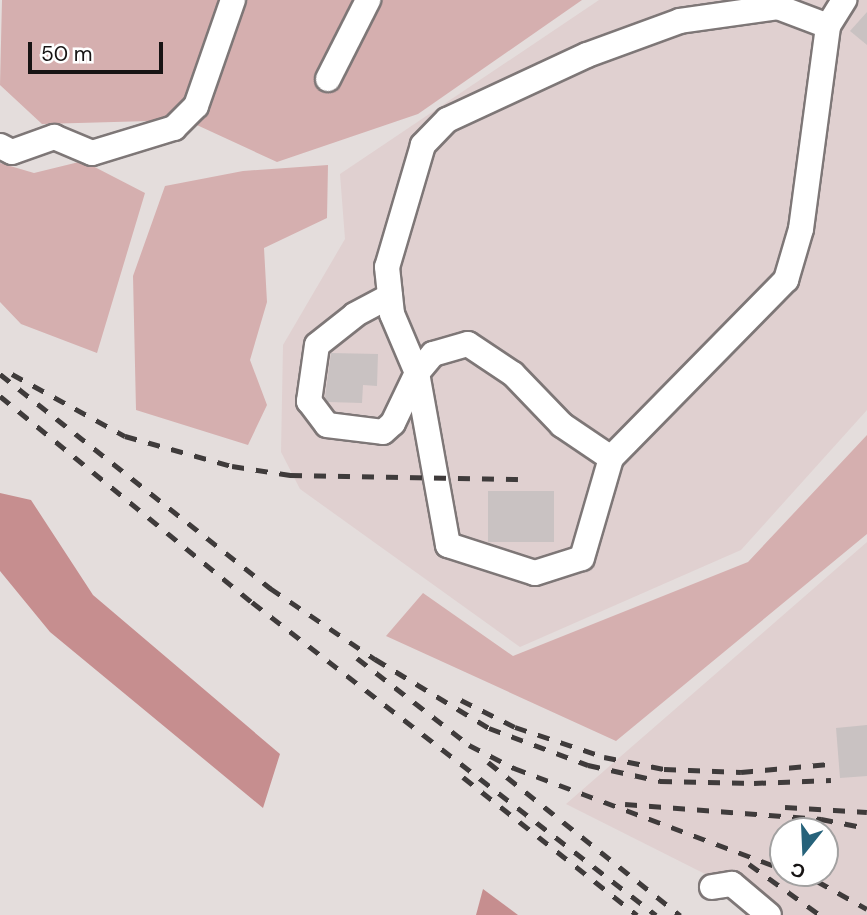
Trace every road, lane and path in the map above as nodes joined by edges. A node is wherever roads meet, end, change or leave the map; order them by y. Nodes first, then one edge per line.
1 (233, 0) edge
2 (368, 0) edge
3 (844, 0) edge
4 (828, 26) junction
5 (328, 79) dead end
6 (0, 146) edge
7 (390, 296) junction
8 (417, 373) junction
9 (611, 458) junction
10 (712, 887) dead end
11 (769, 915) edge

1 - 6 lane
2 - 5 lane
3 - 4 lane
4 - 7 lane
4 - 9 lane
7 - 8 lane
7 - 8 lane
8 - 9 lane
8 - 9 lane
10 - 11 lane

